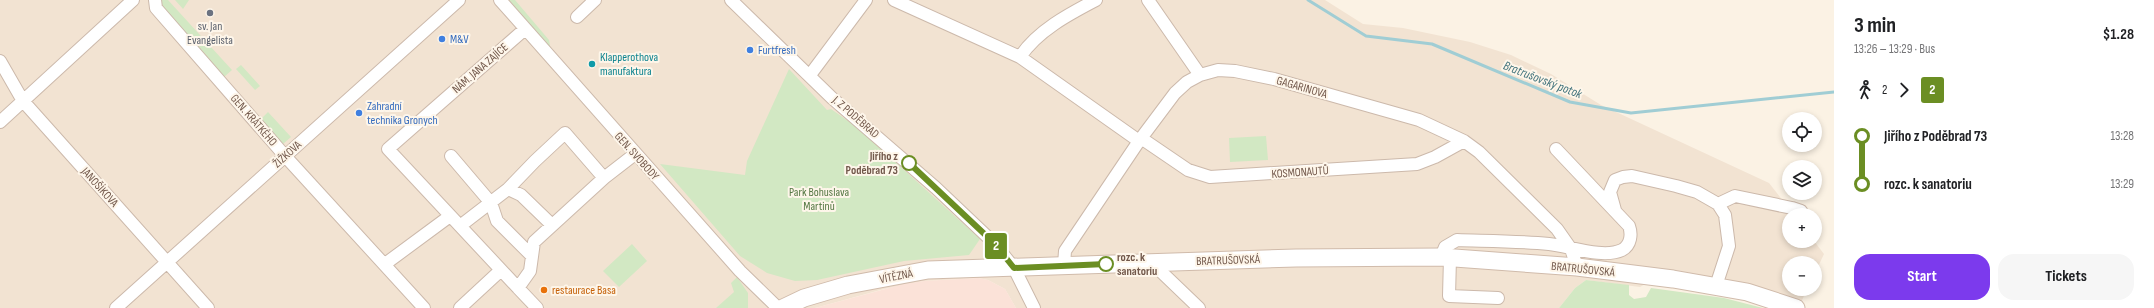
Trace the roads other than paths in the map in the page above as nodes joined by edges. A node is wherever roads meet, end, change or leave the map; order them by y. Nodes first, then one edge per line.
1 (133, 0) edge
2 (155, 0) edge
3 (459, 0) edge
4 (500, 0) edge
5 (595, 0) edge
6 (731, 0) edge
7 (866, 0) edge
8 (894, 0) edge
9 (1096, 0) edge
10 (1148, 0) edge
11 (577, 17) dead end
12 (525, 29) junction
13 (1020, 57) junction
14 (0, 61) edge
15 (810, 75) junction
16 (1200, 75) junction
17 (23, 101) junction
18 (0, 122) edge
19 (1140, 140) junction
20 (1464, 141) junction
21 (1556, 149) dead end
22 (635, 154) junction
23 (285, 156) junction
24 (451, 156) dead end
25 (604, 178) junction
26 (508, 189) junction
27 (491, 203) junction
28 (1718, 204) junction
29 (1792, 208) edge
30 (1615, 212) junction
31 (450, 216) junction
32 (552, 225) junction
33 (460, 226) junction
34 (1571, 249) junction
35 (532, 256) junction
36 (1446, 258) junction
37 (1151, 262) junction
38 (167, 263) junction
39 (385, 264) junction
40 (1064, 265) junction
41 (1577, 267) junction
42 (1014, 268) junction
43 (501, 270) junction
44 (1716, 286) junction
45 (518, 288) junction
46 (1498, 298) dead end
47 (116, 308) edge
48 (208, 308) edge
49 (424, 308) edge
50 (460, 308) edge
51 (538, 308) edge
52 (778, 308) edge
53 (783, 308) edge
54 (1034, 308) edge
55 (1199, 308) edge
56 (1796, 308) edge

1 - 17 street
2 - 23 street, GEN. KRÁTKÉHO
3 - 23 street, ŽIŽKOVA
4 - 12 street, GEN. SVOBODY
5 - 11 street
6 - 15 street, J. Z PODĚBRAD
7 - 15 street
8 - 13 street, KOSMONAUTŮ
9 - 13 street
10 - 16 street
12 - 22 street, GEN. SVOBODY
12 - 31 street, NÁM. JANA ZAJÍCE
13 - 19 street, KOSMONAUTŮ
14 - 17 street, JANOŠÍKOVA
15 - 42 street, J. Z PODĚBRAD
16 - 19 street, GAGARINOVA
16 - 20 street, GAGARINOVA
17 - 18 street
17 - 38 street, JANOŠÍKOVA
19 - 20 street, KOSMONAUTŮ
19 - 40 street, GAGARINOVA
20 - 34 street, GAGARINOVA
21 - 30 street, BRATRUŠOVSKÁ
22 - 25 street
22 - 52 street, GEN. SVOBODY
23 - 38 street, ŽIŽKOVA
23 - 39 street, GEN. KRÁTKÉHO
24 - 27 street
25 - 26 street
25 - 32 street
26 - 27 street
26 - 32 street
27 - 33 street
27 - 35 street
28 - 29 street
28 - 30 street
28 - 44 street
30 - 34 street, BRATRUŠOVSKÁ
31 - 33 street, NÁM. JANA ZAJÍCE
31 - 39 street
32 - 35 street
33 - 43 street, NÁM. JANA ZAJÍCE
34 - 36 street, BRATRUŠOVSKÁ
34 - 41 street, GAGARINOVA
35 - 45 street
36 - 37 main road, BRATRUŠOVSKÁ
36 - 41 main road, BRATRUŠOVSKÁ
36 - 46 street
37 - 40 main road, BRATRUŠOVSKÁ
37 - 55 street
38 - 47 street, ŽIŽKOVA
38 - 48 street, JANOŠÍKOVA
39 - 49 street, GEN. KRÁTKÉHO
40 - 42 main road, BRATRUŠOVSKÁ
41 - 44 main road, BRATRUŠOVSKÁ
42 - 53 main road, VÍTĚZNÁ
42 - 54 street, J. Z PODĚBRAD
43 - 45 street, NÁM. JANA ZAJÍCE
43 - 50 street
44 - 56 main road, BRATRUŠOVSKÁ
45 - 51 street, NÁM. JANA ZAJÍCE

